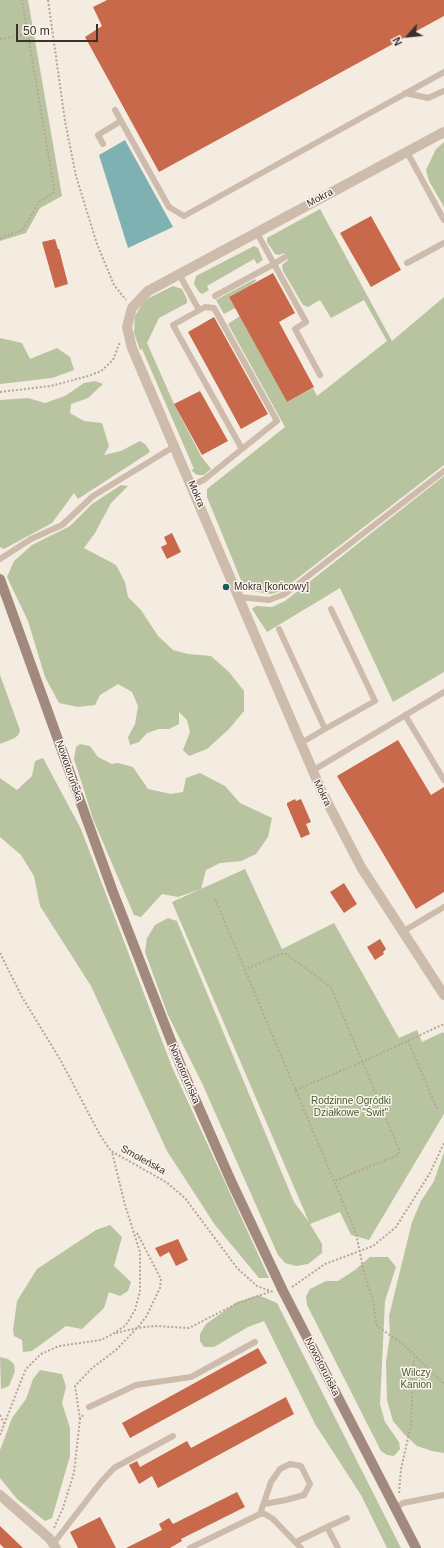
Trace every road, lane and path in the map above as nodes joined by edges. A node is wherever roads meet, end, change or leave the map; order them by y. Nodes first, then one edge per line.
1 (22, 0) edge
2 (48, 0) edge
3 (52, 29) junction
4 (28, 34) junction
5 (0, 39) edge
6 (444, 72) edge
7 (444, 91) edge
8 (405, 93) junction
9 (115, 110) dead end
10 (121, 121) junction
11 (444, 132) edge
12 (103, 144) dead end
13 (407, 152) junction
14 (444, 220) edge
15 (257, 233) junction
16 (0, 238) edge
17 (444, 243) edge
18 (285, 258) dead end
19 (407, 263) dead end
20 (274, 264) junction
21 (180, 274) junction
22 (215, 296) dead end
23 (132, 308) junction
24 (199, 310) junction
25 (127, 327) junction
26 (320, 375) dead end
27 (0, 392) edge
28 (176, 446) junction
29 (242, 449) junction
30 (444, 471) edge
31 (192, 486) junction
32 (0, 559) edge
33 (0, 579) edge
34 (239, 597) junction
35 (331, 609) dead end
36 (280, 629) dead end
37 (444, 692) edge
38 (405, 716) junction
39 (325, 729) junction
40 (300, 743) junction
41 (312, 771) junction
42 (444, 780) edge
43 (215, 899) dead end
44 (444, 907) edge
45 (402, 932) junction
46 (0, 953) edge
47 (244, 970) junction
48 (444, 995) edge
49 (444, 1024) edge
50 (408, 1042) junction
51 (362, 1062) junction
52 (295, 1090) junction
53 (438, 1111) dead end
54 (444, 1143) edge
55 (111, 1151) junction
56 (334, 1181) junction
57 (133, 1226) junction
58 (361, 1251) junction
59 (283, 1291) junction
60 (270, 1292) junction
61 (137, 1328) junction
62 (113, 1334) junction
63 (255, 1342) dead end
64 (414, 1357) junction
65 (444, 1384) edge
66 (89, 1407) joint
67 (0, 1415) edge
68 (80, 1419) junction
69 (5, 1425) junction
70 (0, 1435) edge
71 (173, 1436) dead end
72 (0, 1495) edge
73 (399, 1496) dead end
74 (444, 1496) edge
75 (264, 1504) junction
76 (395, 1508) junction
77 (260, 1514) junction
78 (347, 1518) dead end
79 (327, 1527) junction
80 (202, 1542) junction
81 (296, 1542) junction
82 (53, 1543) edge
83 (190, 1548) edge
84 (206, 1548) edge
85 (301, 1548) edge
86 (338, 1548) edge
87 (416, 1548) edge

1 - 4 path
2 - 3 path
3 - 4 path
3 - 23 path
4 - 5 path
4 - 16 path
6 - 8 lane
7 - 8 lane
8 - 10 lane
9 - 10 lane
10 - 12 lane
11 - 13 street, Mokra
13 - 14 lane
13 - 15 street, Mokra
15 - 20 lane
15 - 21 street, Mokra
17 - 19 lane
18 - 20 lane
20 - 22 lane
20 - 26 lane
21 - 23 street, Mokra
21 - 24 lane
23 - 25 street, Mokra
24 - 29 lane
24 - 29 lane
25 - 27 path
25 - 28 street, Mokra
28 - 31 street, Mokra
28 - 32 lane
29 - 31 lane
30 - 34 lane
31 - 34 street, Mokra
33 - 59 main road, Nowotoruńska
34 - 40 street, Mokra
35 - 39 lane
36 - 39 lane
37 - 38 lane
38 - 41 lane
38 - 42 lane
39 - 40 lane
40 - 41 street, Mokra
41 - 45 street, Mokra
43 - 47 path
44 - 45 lane
45 - 48 street, Mokra
46 - 55 path, Smoleńska
47 - 51 path
47 - 52 path
49 - 50 path
50 - 51 path
50 - 53 path
51 - 52 path
51 - 56 path
52 - 56 path
54 - 58 path
55 - 57 path
55 - 60 path, Smoleńska
56 - 58 path
57 - 61 path
57 - 62 path
58 - 59 path
58 - 64 path
59 - 60 path
59 - 76 main road, Nowotoruńska
60 - 61 path
61 - 62 path
61 - 68 path
62 - 69 path
63 - 66 lane
64 - 65 path
64 - 73 path
66 - 68 path
67 - 69 path
68 - 82 path
69 - 70 path
71 - 82 lane
72 - 82 street
74 - 76 lane
75 - 75 lane
75 - 77 lane
76 - 87 main road, Nowotoruńska
77 - 80 lane
77 - 81 lane
78 - 79 lane
79 - 81 lane
79 - 86 lane
80 - 83 lane
80 - 84 lane
81 - 85 lane

